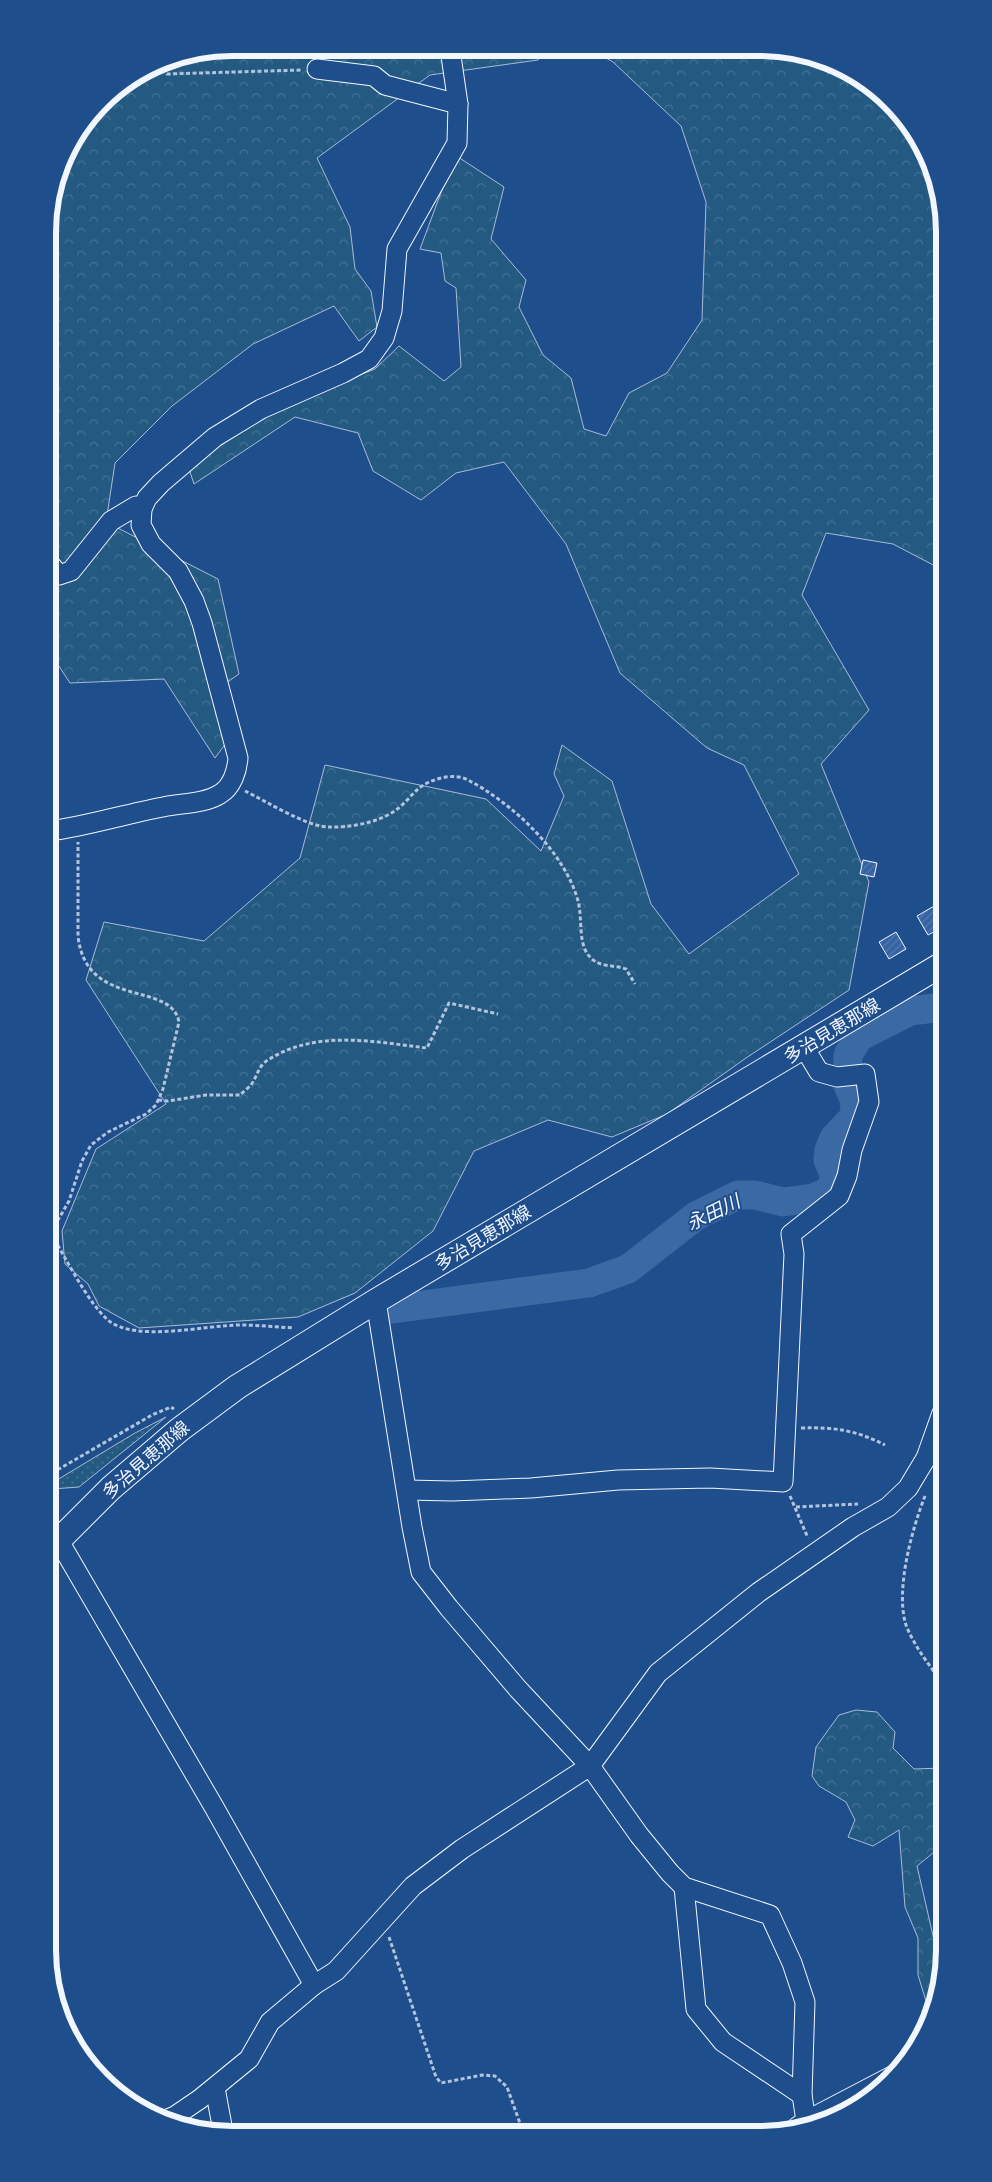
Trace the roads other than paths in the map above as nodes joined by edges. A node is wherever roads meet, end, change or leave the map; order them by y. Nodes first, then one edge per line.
1 (451, 57) edge
2 (317, 70) road end
3 (458, 104) junction
4 (142, 509) junction
5 (57, 572) edge
6 (57, 830) edge
7 (936, 968) edge
8 (802, 1049) junction
9 (376, 1302) junction
10 (935, 1432) edge
11 (407, 1490) junction
12 (56, 1538) edge
13 (56, 1541) edge
14 (590, 1766) junction
15 (684, 1887) junction
16 (314, 1985) junction
17 (215, 2088) junction
18 (862, 2093) edge
19 (802, 2095) junction
20 (823, 2114) edge
21 (175, 2116) edge
22 (801, 2121) edge
23 (222, 2125) edge

1 - 3 street
2 - 3 street
3 - 4 street
4 - 5 street
4 - 6 street
7 - 8 main road, 多治見恵那線
8 - 9 main road, 多治見恵那線
8 - 11 street
9 - 11 street
9 - 12 main road, 多治見恵那線
10 - 14 street
11 - 14 street
13 - 16 street
14 - 15 street
14 - 16 street
15 - 19 street
15 - 19 street
16 - 17 street
17 - 21 street
17 - 23 street
18 - 20 street
19 - 22 street

